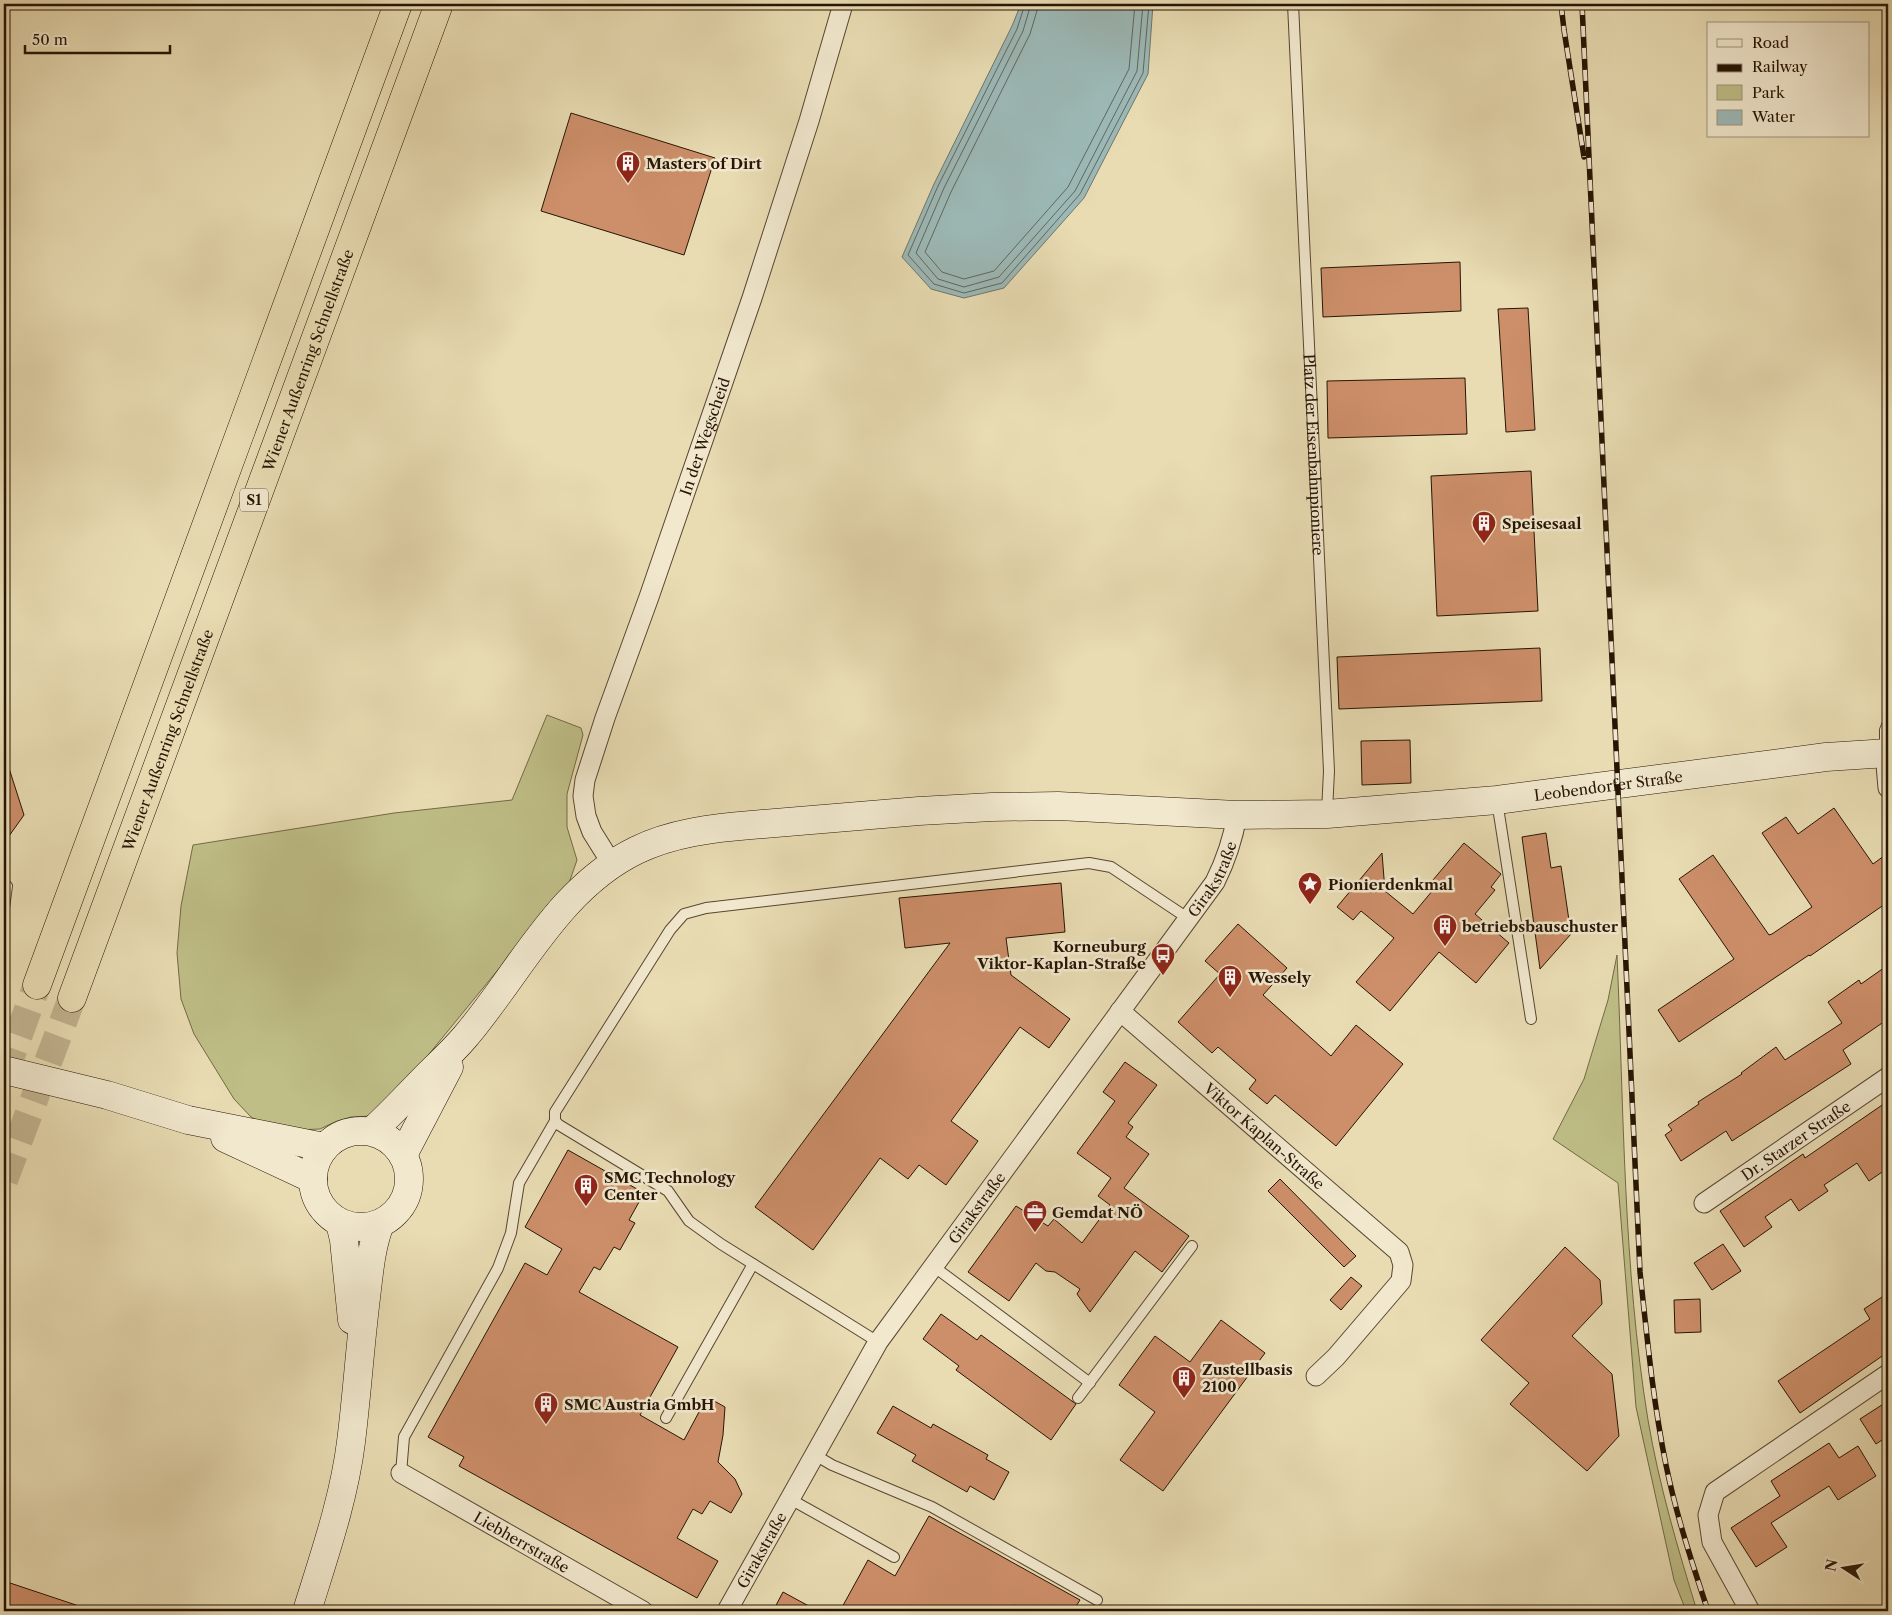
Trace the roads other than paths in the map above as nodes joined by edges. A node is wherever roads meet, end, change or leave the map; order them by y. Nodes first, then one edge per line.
1 (398, 4) edge
2 (439, 4) edge
3 (843, 4) edge
4 (1293, 4) edge
5 (1888, 723) edge
6 (1886, 753) edge
7 (1888, 788) edge
8 (1497, 800) junction
9 (1327, 814) junction
10 (1237, 815) junction
11 (612, 864) junction
12 (4, 887) edge
13 (4, 908) edge
14 (1189, 919) junction
15 (37, 985) tunnel mouth
16 (72, 998) tunnel mouth
17 (1120, 1011) junction
18 (1531, 1019) dead end
19 (465, 1038) junction
20 (4, 1070) edge
21 (1888, 1077) edge
22 (188, 1120) junction
23 (555, 1121) junction
24 (372, 1132) junction
25 (324, 1148) junction
26 (403, 1154) junction
27 (313, 1179) junction
28 (1704, 1203) dead end
29 (340, 1222) junction
30 (380, 1224) junction
31 (1192, 1246) dead end
32 (753, 1264) junction
33 (933, 1266) junction
34 (878, 1342) junction
35 (357, 1369) junction
36 (1888, 1374) edge
37 (1316, 1376) dead end
38 (1090, 1383) junction
39 (1078, 1398) dead end
40 (666, 1418) dead end
41 (815, 1455) junction
42 (401, 1473) joint
43 (790, 1499) junction
44 (894, 1557) dead end
45 (1097, 1600) dead end
46 (307, 1611) edge
47 (643, 1611) edge
48 (727, 1611) edge
49 (1750, 1611) edge

1 - 15 highway, S1
2 - 16 highway, Wiener Außenring Schnellstraße / S1
3 - 11 street, In der Wegscheid
4 - 9 lane, Platz der Eisenbahnpioniere
5 - 6 lane
6 - 7 street
6 - 8 main road, Leobendorfer Straße
8 - 9 main road, Leobendorfer Straße
8 - 18 lane
9 - 10 main road
10 - 11 main road
10 - 14 street, Girakstraße
11 - 19 main road
12 - 13 lane
14 - 17 street, Girakstraße
14 - 23 lane
17 - 33 street, Girakstraße
17 - 37 street, Viktor Kaplan-Straße
19 - 24 main road
19 - 26 main road
20 - 22 main road
21 - 28 street, Dr. Starzer Straße
22 - 25 main road
22 - 27 main road
23 - 32 lane
23 - 42 lane
24 - 25 main road
24 - 26 main road
25 - 27 main road
26 - 30 main road
27 - 29 main road
29 - 30 main road
29 - 35 main road
30 - 35 main road
31 - 38 lane
32 - 34 lane
32 - 40 lane
33 - 34 street, Girakstraße
33 - 38 lane
34 - 41 street, Girakstraße
35 - 46 main road
36 - 49 street
38 - 39 lane
41 - 43 street, Girakstraße
41 - 45 lane
42 - 47 street, Liebherrstraße
43 - 44 lane
43 - 48 street, Girakstraße

